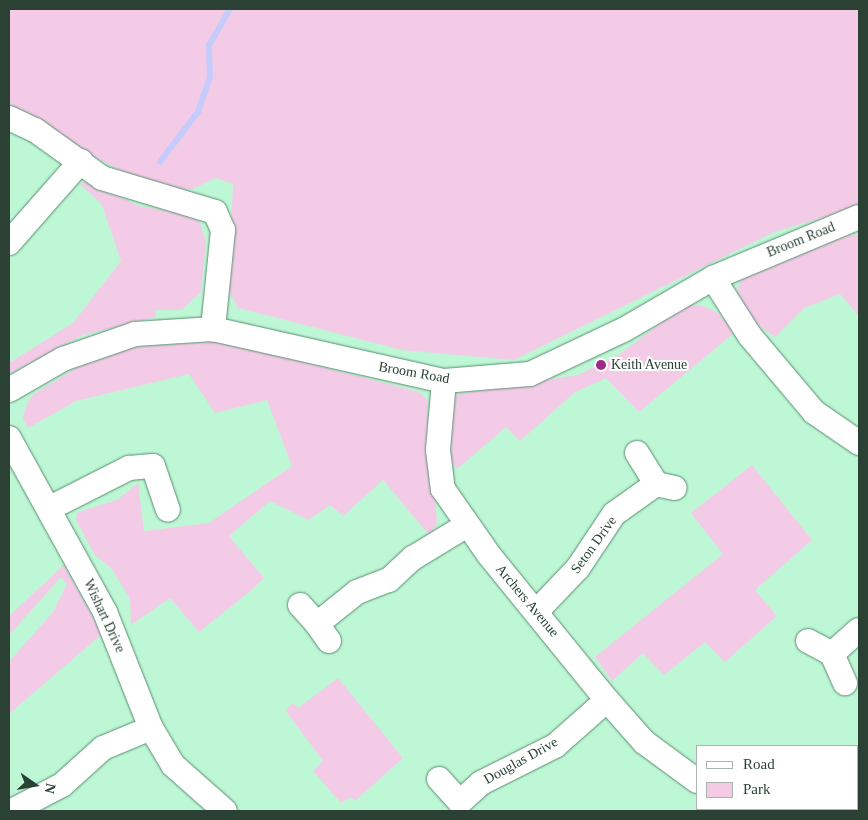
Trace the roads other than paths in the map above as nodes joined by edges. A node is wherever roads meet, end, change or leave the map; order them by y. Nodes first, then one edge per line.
1 (9, 118) edge
2 (81, 160) junction
3 (859, 217) edge
4 (9, 243) edge
5 (713, 278) junction
6 (213, 329) junction
7 (444, 381) junction
8 (9, 390) edge
9 (9, 438) edge
10 (859, 443) edge
11 (637, 453) dead end
12 (50, 508) junction
13 (168, 510) dead end
14 (467, 525) junction
15 (300, 604) dead end
16 (537, 611) junction
17 (859, 630) edge
18 (808, 641) dead end
19 (832, 654) junction
20 (845, 683) dead end
21 (607, 700) junction
22 (151, 728) junction
23 (439, 779) dead end
24 (696, 780) edge
25 (12, 811) edge
26 (226, 811) edge

1 - 2 street
2 - 4 street
2 - 6 street
3 - 5 street, Broom Road
5 - 7 street, Broom Road
5 - 10 street
6 - 7 street, Broom Road
6 - 8 street, Broom Road
7 - 14 street, Archers Avenue
9 - 12 street, Wishart Drive
11 - 16 street, Seton Drive
12 - 13 street
12 - 22 street, Wishart Drive
14 - 15 street
14 - 16 street, Archers Avenue
16 - 21 street, Archers Avenue
17 - 19 street
18 - 19 street
19 - 20 street
21 - 23 street, Douglas Drive
21 - 24 street, Archers Avenue
22 - 25 street
22 - 26 street, Wishart Drive

